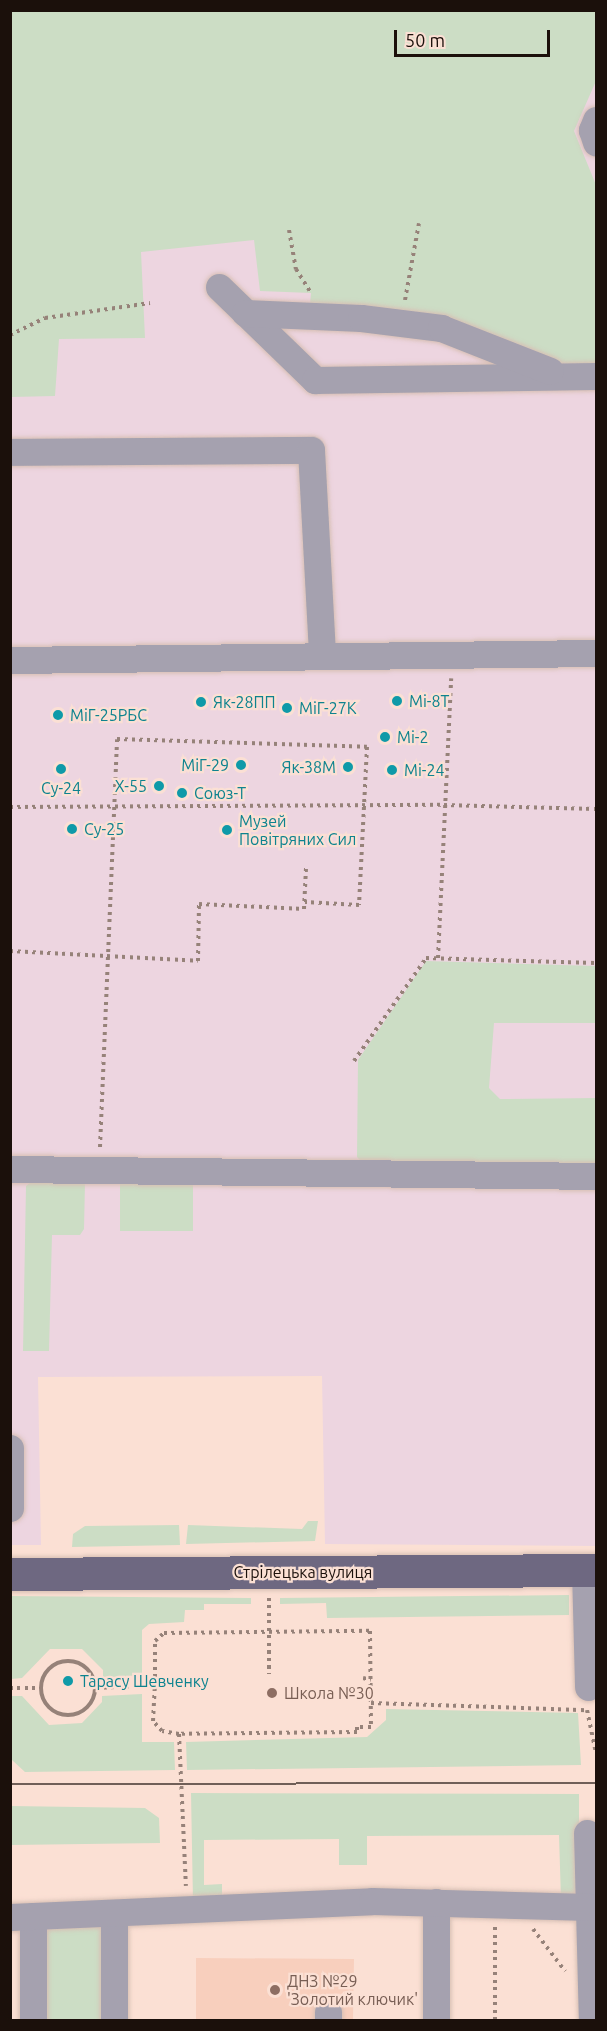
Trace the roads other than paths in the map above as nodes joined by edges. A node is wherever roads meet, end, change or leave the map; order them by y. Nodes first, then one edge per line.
1 (597, 120) edge
2 (597, 141) edge
3 (219, 287) dead end
4 (245, 313) junction
5 (563, 376) junction
6 (597, 376) edge
7 (10, 452) edge
8 (597, 653) edge
9 (322, 655) junction
10 (10, 660) edge
11 (10, 1169) edge
12 (597, 1176) edge
13 (10, 1448) edge
14 (10, 1508) edge
15 (591, 1570) edge
16 (10, 1574) edge
17 (588, 1687) dead end
18 (587, 1833) dead end
19 (436, 1902) junction
20 (590, 1907) junction
21 (114, 1913) junction
22 (22, 1917) edge
23 (593, 2005) edge
24 (33, 2020) edge
25 (114, 2020) edge
26 (436, 2020) edge

1 - 2 street
3 - 4 street
4 - 5 street
4 - 5 street
5 - 6 street
7 - 9 street
8 - 9 street
9 - 10 street
11 - 12 street
13 - 14 street
15 - 16 main road, Стрілецька вулиця
15 - 17 street
18 - 20 street
19 - 20 street
19 - 21 street
19 - 26 street
20 - 23 street
21 - 22 street
21 - 25 street
22 - 24 street

